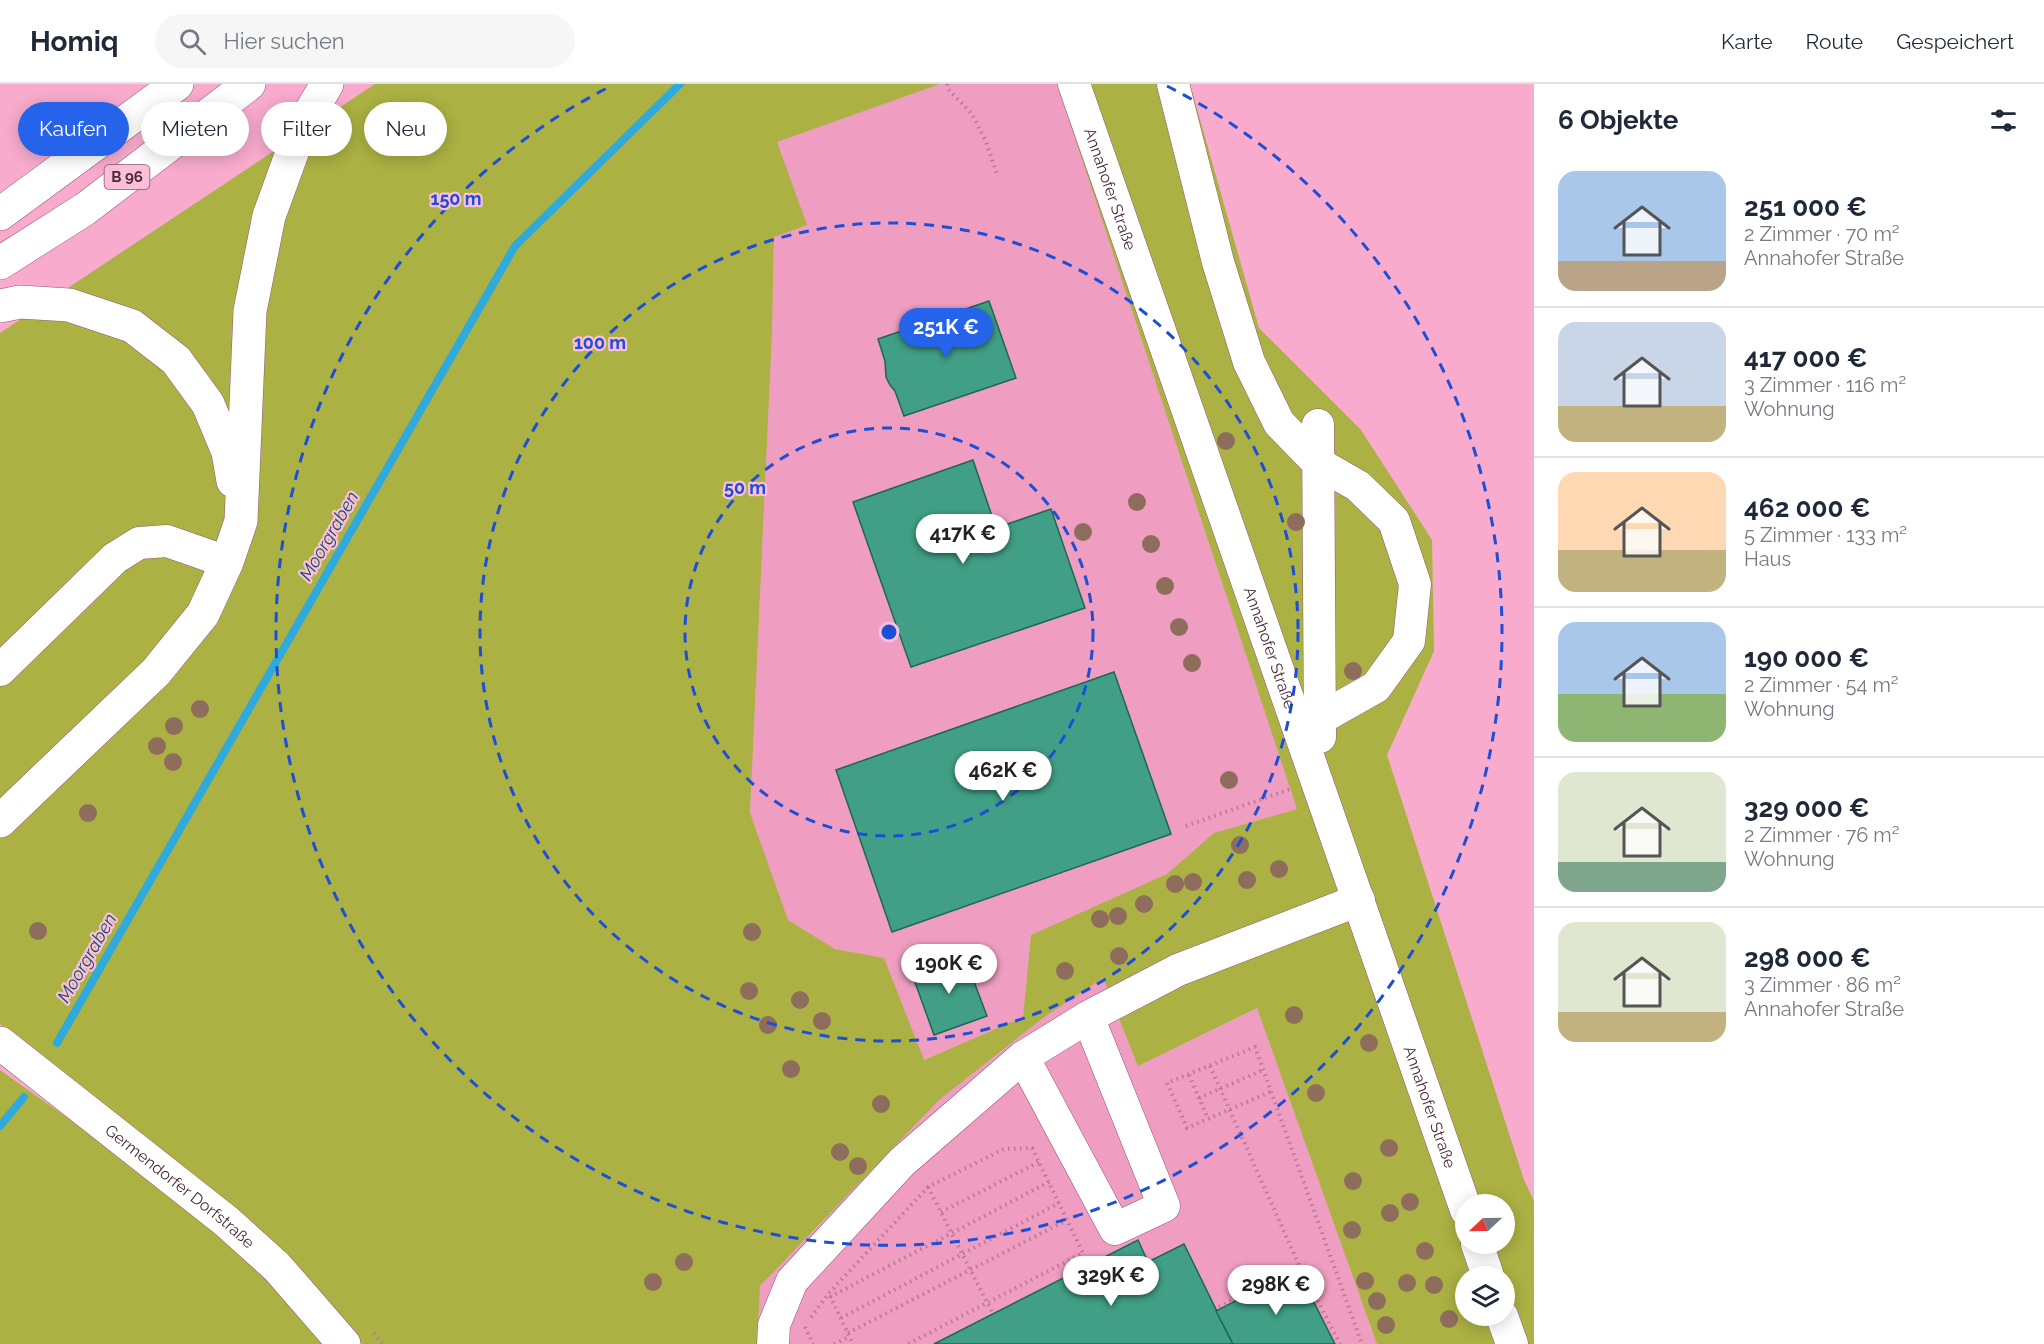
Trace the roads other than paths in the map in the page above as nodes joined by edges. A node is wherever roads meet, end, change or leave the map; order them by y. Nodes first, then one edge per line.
1 (177, 84) edge
2 (249, 84) edge
3 (327, 84) edge
4 (1074, 84) edge
5 (1173, 84) edge
6 (0, 214) edge
7 (0, 263) edge
8 (0, 306) edge
9 (1318, 425) dead end
10 (1318, 463) junction
11 (241, 521) junction
12 (227, 562) junction
13 (0, 670) edge
14 (1321, 718) junction
15 (1317, 780) junction
16 (0, 821) edge
17 (1359, 900) junction
18 (1088, 1017) junction
19 (0, 1043) edge
20 (1023, 1057) junction
21 (1460, 1194) edge
22 (1506, 1326) edge
23 (344, 1344) edge
24 (773, 1344) edge
25 (1512, 1344) edge

1 - 6 main road, B 96
2 - 7 main road, B 96
3 - 11 main road
4 - 15 street, Annahofer Straße
5 - 10 street
8 - 11 main road
9 - 10 street
10 - 14 street
10 - 14 street
11 - 12 main road
12 - 13 street
12 - 16 main road
14 - 15 street
15 - 17 street, Annahofer Straße
17 - 18 street
17 - 21 street, Annahofer Straße
18 - 20 street
18 - 20 street
19 - 23 main road, Germendorfer Dorfstraße
20 - 24 street
22 - 25 street

